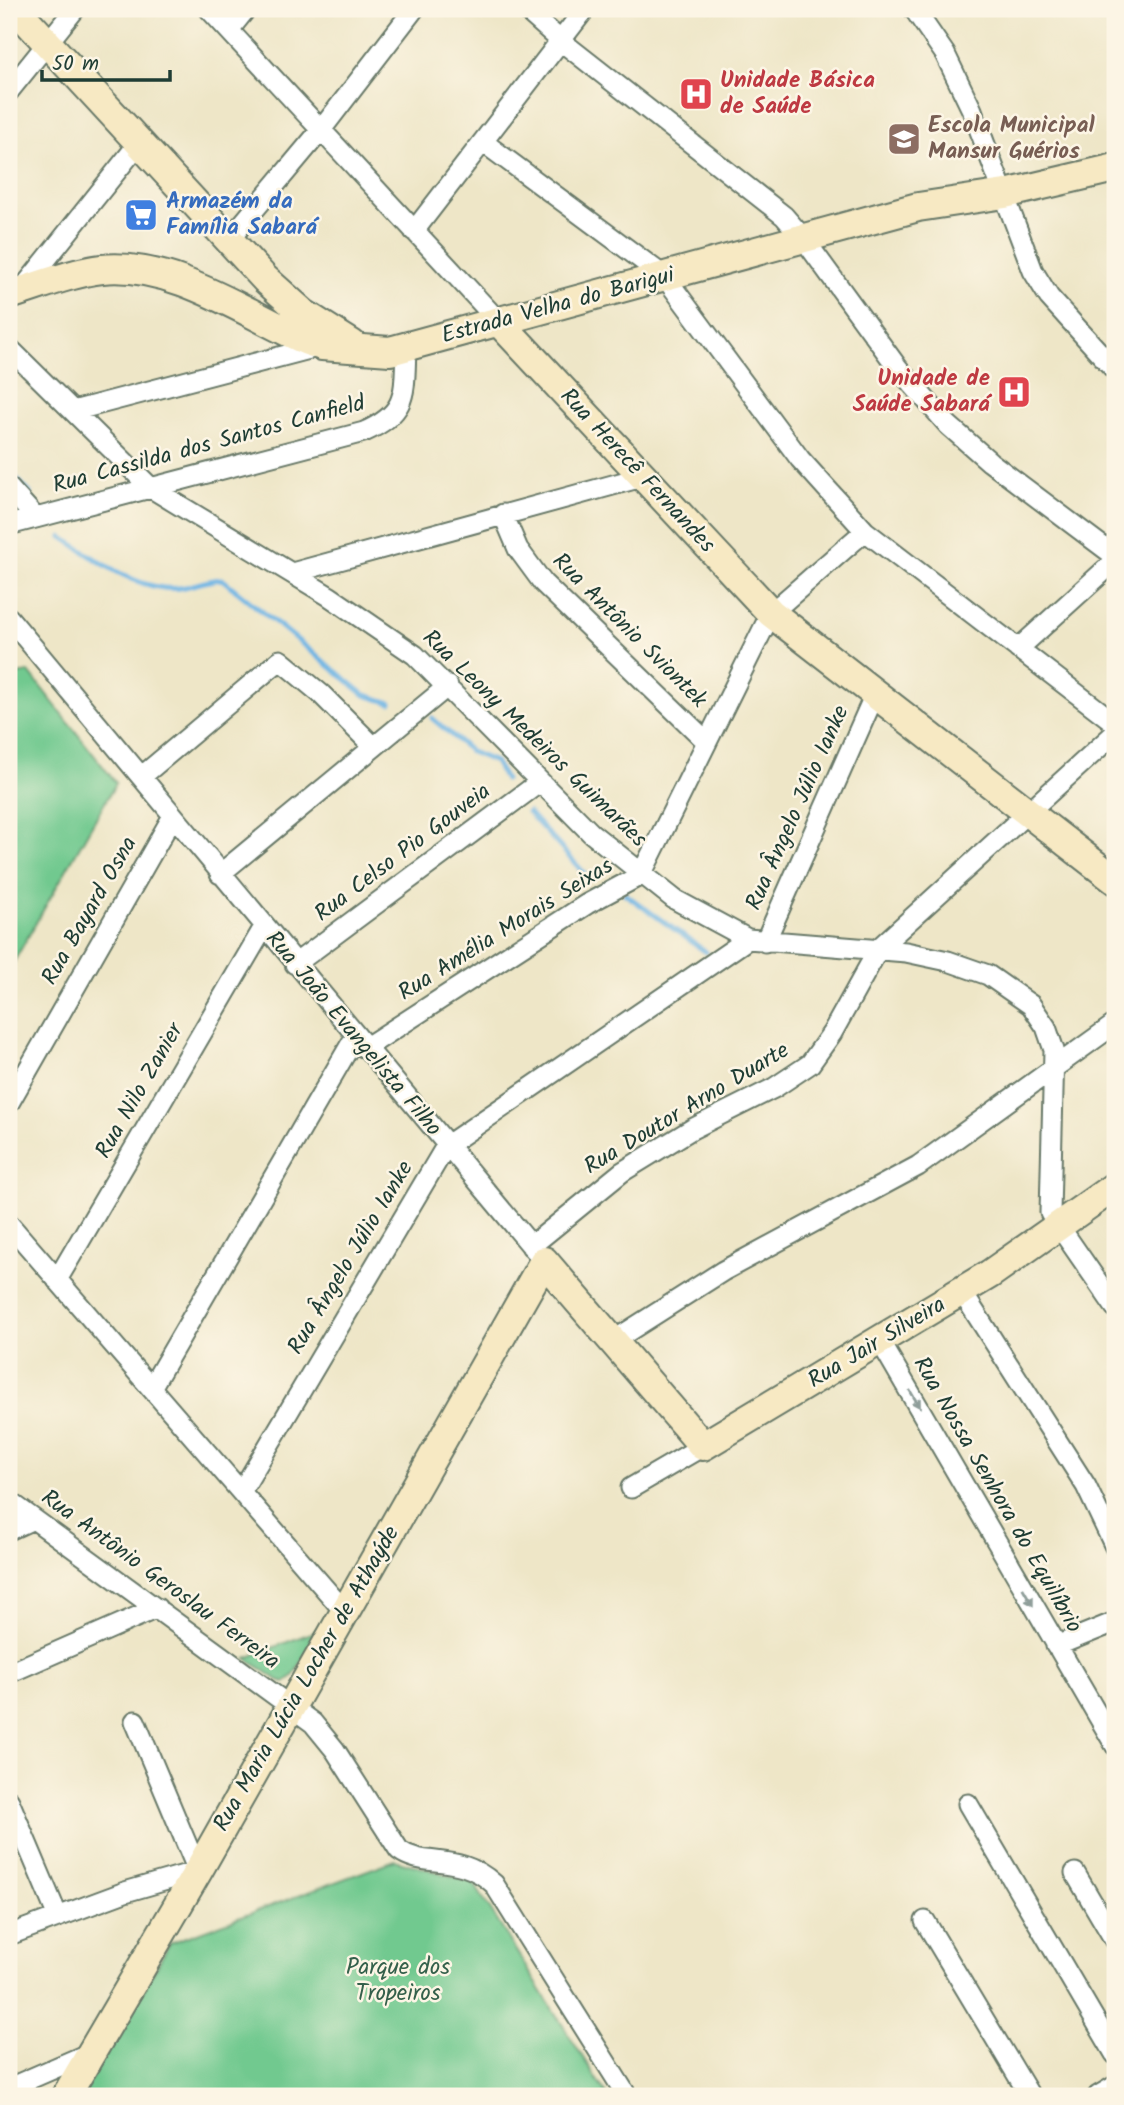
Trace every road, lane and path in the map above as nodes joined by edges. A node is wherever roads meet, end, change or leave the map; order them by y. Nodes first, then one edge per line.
1 (16, 9) edge
2 (75, 9) edge
3 (209, 9) edge
4 (246, 9) edge
5 (414, 9) edge
6 (525, 9) edge
7 (585, 9) edge
8 (914, 9) edge
9 (229, 30) junction
10 (561, 41) junction
11 (48, 43) junction
12 (9, 91) edge
13 (321, 130) junction
14 (483, 142) junction
15 (139, 143) junction
16 (1115, 168) edge
17 (1005, 194) junction
18 (414, 231) junction
19 (804, 239) junction
20 (229, 240) junction
21 (665, 277) junction
22 (15, 293) edge
23 (500, 323) junction
24 (322, 346) junction
25 (9, 348) edge
26 (406, 348) junction
27 (363, 350) junction
28 (1115, 370) edge
29 (73, 411) junction
30 (642, 477) junction
31 (9, 488) edge
32 (151, 488) junction
33 (503, 514) junction
34 (35, 517) junction
35 (9, 525) edge
36 (865, 531) junction
37 (1115, 559) edge
38 (292, 573) junction
39 (771, 613) junction
40 (9, 618) edge
41 (1018, 649) junction
42 (448, 686) junction
43 (875, 694) junction
44 (1115, 723) edge
45 (1115, 733) edge
46 (706, 741) junction
47 (374, 747) junction
48 (141, 777) junction
49 (540, 782) junction
50 (1028, 812) junction
51 (173, 816) junction
52 (220, 874) junction
53 (640, 875) junction
54 (1115, 880) edge
55 (264, 927) junction
56 (756, 940) junction
57 (879, 948) junction
58 (295, 964) junction
59 (1115, 1024) edge
60 (360, 1043) junction
61 (1055, 1066) junction
62 (9, 1103) edge
63 (446, 1146) junction
64 (1115, 1186) edge
65 (9, 1224) edge
66 (1061, 1225) junction
67 (538, 1253) junction
68 (57, 1280) junction
69 (962, 1292) junction
70 (1115, 1307) edge
71 (613, 1341) junction
72 (880, 1341) junction
73 (151, 1388) junction
74 (703, 1446) junction
75 (631, 1488) dead end
76 (241, 1492) junction
77 (9, 1501) edge
78 (33, 1519) junction
79 (9, 1530) edge
80 (1115, 1547) edge
81 (157, 1608) junction
82 (345, 1612) junction
83 (1115, 1622) edge
84 (1056, 1646) junction
85 (9, 1673) edge
86 (292, 1706) junction
87 (135, 1721) dead end
88 (1115, 1745) edge
89 (9, 1801) edge
90 (968, 1804) dead end
91 (198, 1871) junction
92 (1075, 1872) dead end
93 (58, 1917) junction
94 (925, 1921) dead end
95 (9, 1935) edge
96 (1115, 1941) edge
97 (92, 2052) junction
98 (1115, 2053) edge
99 (1115, 2086) edge
100 (9, 2088) edge
101 (66, 2096) edge
102 (626, 2096) edge
103 (1030, 2096) edge
104 (1098, 2096) edge

1 - 11 street
2 - 11 street
3 - 9 street, Rua Herecê Fernandes
4 - 9 street
5 - 13 street
6 - 10 street
7 - 10 street
8 - 17 street
9 - 13 street, Rua Herecê Fernandes
10 - 14 street
10 - 19 street
11 - 12 street
11 - 15 street
13 - 18 street, Rua Herecê Fernandes
13 - 20 street
14 - 18 street
14 - 21 street
15 - 20 street
15 - 22 street
16 - 17 street, Estrada Velha do Barigui
17 - 19 street, Estrada Velha do Barigui
17 - 28 street
18 - 23 street, Rua Herecê Fernandes
19 - 21 street, Estrada Velha do Barigui
19 - 37 street
20 - 27 street
21 - 23 street, Estrada Velha do Barigui
21 - 36 street
22 - 24 street, Estrada Velha do Barigui
23 - 26 street, Estrada Velha do Barigui
23 - 30 street, Rua Herecê Fernandes
24 - 27 street, Estrada Velha do Barigui
24 - 29 street
25 - 29 street, Rua Leony Medeiros Guimarães
26 - 27 street, Estrada Velha do Barigui
26 - 32 street, Rua Cassilda dos Santos Canfield
29 - 32 street, Rua Leony Medeiros Guimarães
30 - 33 street
30 - 39 street, Rua Herecê Fernandes
31 - 34 street
32 - 34 street, Rua Cassilda dos Santos Canfield
32 - 38 street, Rua Leony Medeiros Guimarães
33 - 38 street
33 - 46 street, Rua Antônio Sviontek
34 - 35 street, Rua Cassilda dos Santos Canfield
36 - 39 street, Rua Amélia Morais Seixas
36 - 41 street
37 - 41 street
38 - 42 street, Rua Leony Medeiros Guimarães
39 - 43 street, Rua Herecê Fernandes
39 - 46 street, Rua Amélia Morais Seixas
40 - 48 street, Rua João Evangelista Filho
41 - 44 street
42 - 47 street
42 - 49 street, Rua Leony Medeiros Guimarães
43 - 50 street, Rua Herecê Fernandes
43 - 56 street, Rua Ângelo Júlio Ianke
45 - 50 street, Rua Doutor Arno Duarte
46 - 53 street, Rua Amélia Morais Seixas
47 - 48 street
47 - 52 street
48 - 51 street, Rua João Evangelista Filho
49 - 53 street, Rua Leony Medeiros Guimarães
49 - 58 street, Rua Celso Pio Gouveia
50 - 54 street, Rua Herecê Fernandes
50 - 57 street, Rua Doutor Arno Duarte
51 - 52 street, Rua João Evangelista Filho
51 - 62 street, Rua Bayard Osna
52 - 55 street, Rua João Evangelista Filho
53 - 56 street, Rua Leony Medeiros Guimarães
53 - 60 street, Rua Amélia Morais Seixas
55 - 58 street, Rua João Evangelista Filho
55 - 68 street, Rua Nilo Zanier
56 - 57 street, Rua Leony Medeiros Guimarães
56 - 63 street, Rua Ângelo Júlio Ianke
57 - 61 street, Rua Leony Medeiros Guimarães
57 - 67 street, Rua Doutor Arno Duarte
58 - 60 street, Rua João Evangelista Filho
59 - 61 street
60 - 63 street, Rua João Evangelista Filho
60 - 73 street, Rua Amélia Morais Seixas
61 - 66 street, Rua Leony Medeiros Guimarães
61 - 71 street
63 - 67 street, Rua João Evangelista Filho
63 - 76 street, Rua Ângelo Júlio Ianke
64 - 66 street, Rua Jair Silveira
65 - 68 street
66 - 69 street, Rua Jair Silveira
66 - 70 street, Rua Leony Medeiros Guimarães
67 - 71 street, Rua João Evangelista Filho
67 - 82 street, Rua Maria Lúcia Locher de Athaýde
68 - 73 street
69 - 72 street, Rua Jair Silveira
69 - 80 street
71 - 74 street, Rua João Evangelista Filho
72 - 74 street, Rua Jair Silveira
72 -> 84 street, Rua Nossa Senhora do Equilíbrio
73 - 76 street
74 - 75 street, Rua Jair Silveira
76 - 82 street
77 - 78 street, Rua Antônio Geroslau Ferreira
78 - 79 street
78 - 81 street, Rua Antônio Geroslau Ferreira
81 - 85 street
81 - 86 street, Rua Antônio Geroslau Ferreira
82 - 86 street, Rua Maria Lúcia Locher de Athaýde
83 - 84 street
84 - 88 street, Rua Nossa Senhora do Equilíbrio
86 - 91 street, Rua Maria Lúcia Locher de Athaýde
86 - 102 street, Rua Antônio Geroslau Ferreira
87 - 91 street
89 - 93 street
90 - 98 street
91 - 93 street
91 - 97 street, Rua Maria Lúcia Locher de Athaýde
92 - 96 street
93 - 95 street
94 - 103 street
97 - 100 street
97 - 101 street, Rua Maria Lúcia Locher de Athaýde
99 - 104 street

